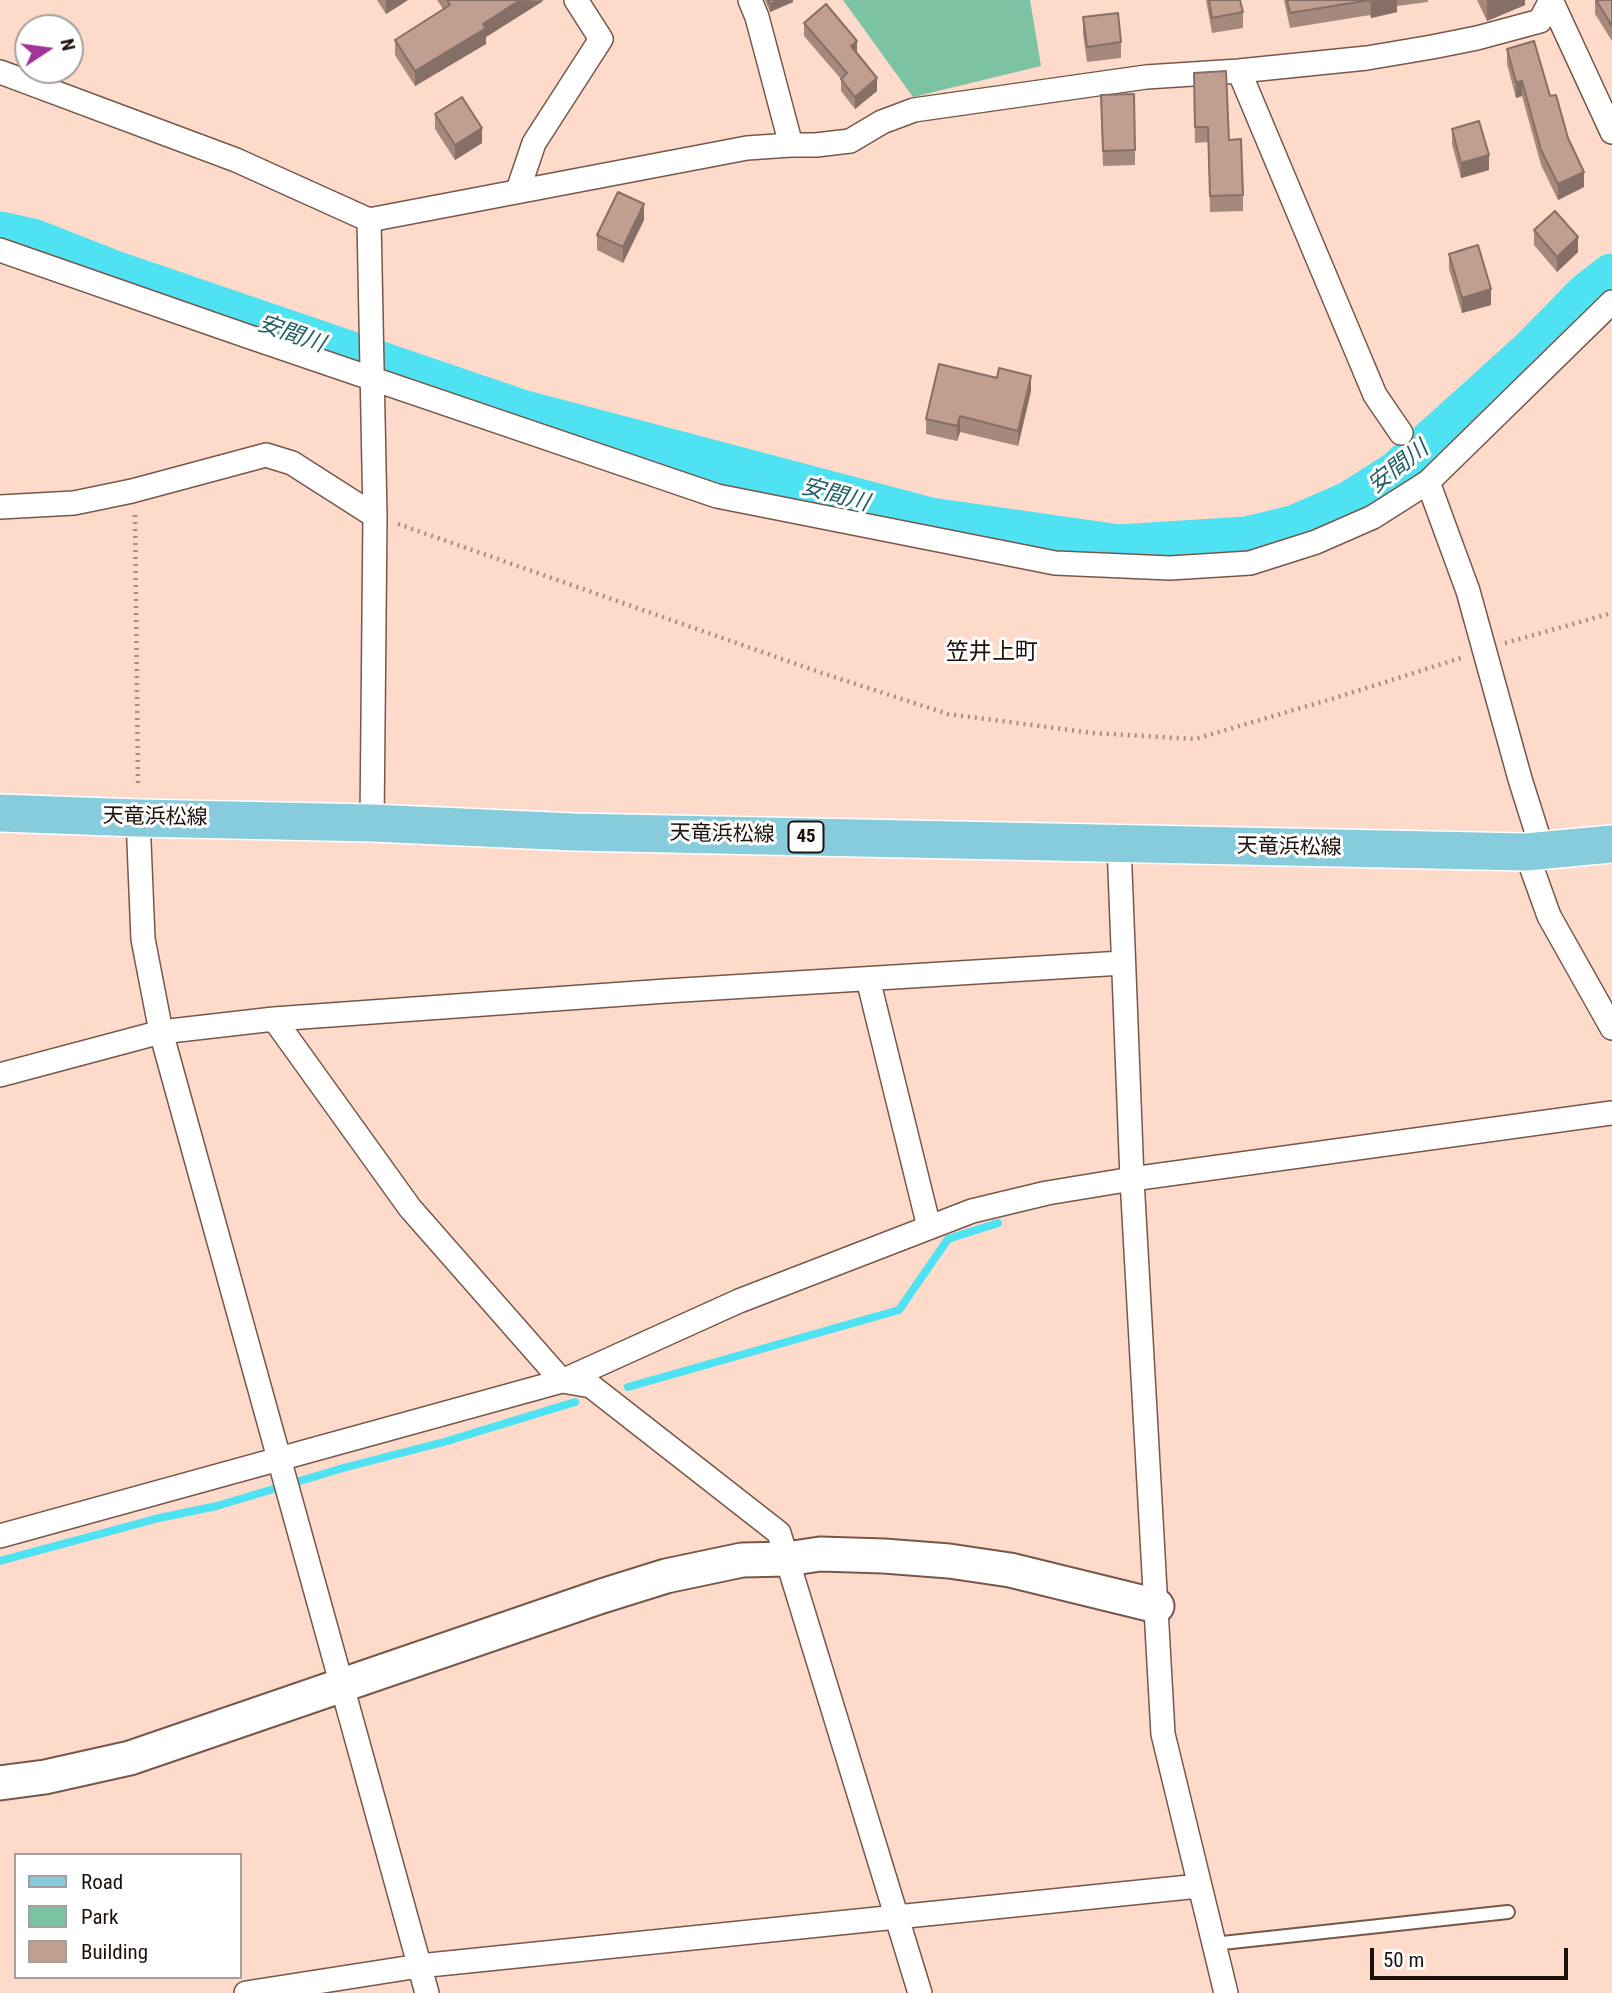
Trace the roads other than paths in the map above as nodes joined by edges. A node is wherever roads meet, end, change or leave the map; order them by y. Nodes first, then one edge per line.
1 (576, 0) edge
2 (750, 0) edge
3 (1551, 0) edge
4 (1239, 71) junction
5 (0, 72) edge
6 (1612, 132) edge
7 (791, 145) junction
8 (518, 190) junction
9 (369, 220) junction
10 (0, 250) edge
11 (1612, 302) edge
12 (373, 367) junction
13 (1401, 433) dead end
14 (1428, 482) junction
15 (0, 507) edge
16 (376, 516) junction
17 (0, 813) edge
18 (138, 818) junction
19 (372, 823) junction
20 (1119, 844) junction
21 (1612, 844) edge
22 (1535, 852) junction
23 (1122, 963) junction
24 (867, 979) junction
25 (274, 1019) junction
26 (1612, 1028) edge
27 (161, 1032) junction
28 (0, 1075) edge
29 (1612, 1113) edge
30 (1132, 1179) junction
31 (929, 1227) junction
32 (562, 1381) junction
33 (281, 1466) junction
34 (0, 1536) edge
35 (787, 1559) junction
36 (1157, 1606) junction
37 (343, 1685) junction
38 (0, 1783) edge
39 (1199, 1886) junction
40 (1508, 1912) dead end
41 (896, 1916) junction
42 (1213, 1944) junction
43 (419, 1966) junction
44 (246, 1993) edge
45 (427, 1993) edge
46 (920, 1993) edge
47 (1226, 1993) edge

1 - 8 street
2 - 7 street
3 - 4 street
3 - 6 street
4 - 7 street
4 - 13 street
5 - 9 street
7 - 8 street
8 - 9 street
9 - 12 street
10 - 12 street
11 - 14 street
12 - 14 street
12 - 16 street
14 - 22 street
15 - 16 street
16 - 19 street
17 - 18 main road, 天竜浜松線 / 45
18 - 19 main road, 天竜浜松線 / 45
18 - 27 street
19 - 20 main road, 天竜浜松線 / 45
20 - 22 main road, 天竜浜松線 / 45
20 - 23 street
21 - 22 main road, 天竜浜松線 / 45
22 - 26 street
23 - 24 street
23 - 30 street
24 - 25 street
24 - 31 street
25 - 27 street
25 - 32 street
27 - 28 street
27 - 33 street
29 - 30 street
30 - 31 street
30 - 36 street
31 - 32 street
32 - 33 street
32 - 35 street
33 - 34 street
33 - 37 street
35 - 36 street
35 - 37 street
35 - 41 street
36 - 39 street
37 - 38 street
37 - 43 street
39 - 41 street
39 - 42 street
40 - 42 lane
41 - 43 street
41 - 46 street
42 - 47 street
43 - 44 street
43 - 45 street

